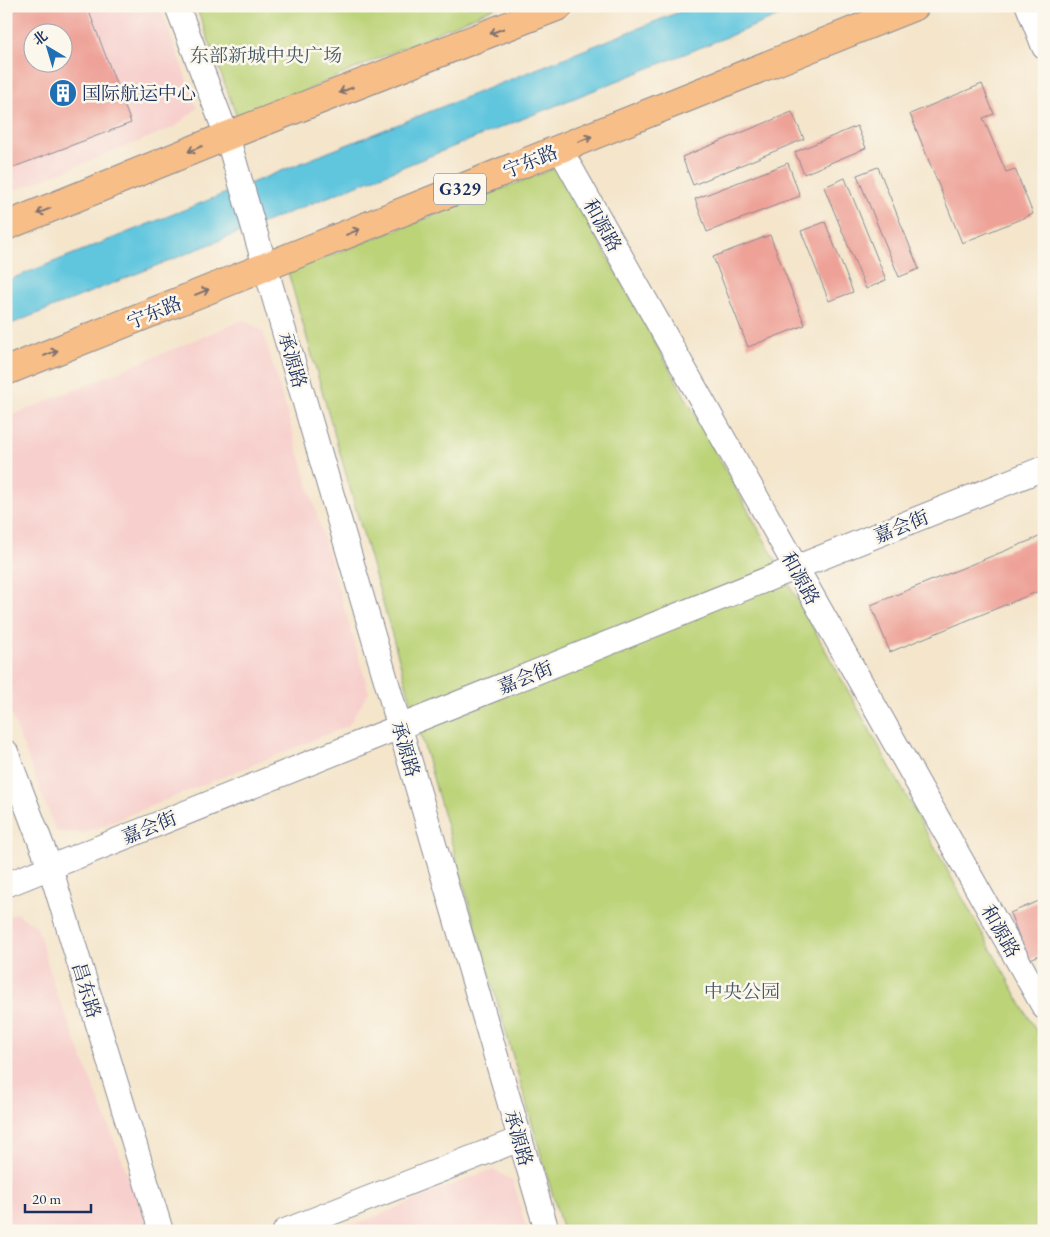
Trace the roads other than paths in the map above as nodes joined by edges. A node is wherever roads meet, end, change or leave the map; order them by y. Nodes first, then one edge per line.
1 (177, 6) edge
2 (915, 6) edge
3 (1028, 6) edge
4 (543, 9) edge
5 (1044, 46) edge
6 (227, 136) junction
7 (560, 149) junction
8 (6, 226) edge
9 (266, 267) junction
10 (6, 371) edge
11 (1044, 468) edge
12 (795, 568) junction
13 (399, 727) junction
14 (6, 752) edge
15 (50, 867) junction
16 (6, 885) edge
17 (1044, 1007) edge
18 (520, 1139) junction
19 (160, 1231) edge
20 (285, 1231) edge
21 (547, 1231) edge

1 - 6 street, 承源路
7 -> 2 main road, 宁东路 / G329
3 - 5 street
4 -> 6 main road
6 -> 8 main road
6 - 9 street, 承源路
9 -> 7 main road, 宁东路 / G329
7 - 12 street, 和源路
10 -> 9 main road, 宁东路 / G329
9 - 13 street, 承源路
11 - 12 street, 嘉会街
12 - 13 street, 嘉会街
12 - 17 street, 和源路
13 - 15 street, 嘉会街
13 - 18 street, 承源路
14 - 15 street, 昌东路
15 - 16 street, 嘉会街
15 - 19 street, 昌东路
18 - 20 street
18 - 21 street, 承源路

